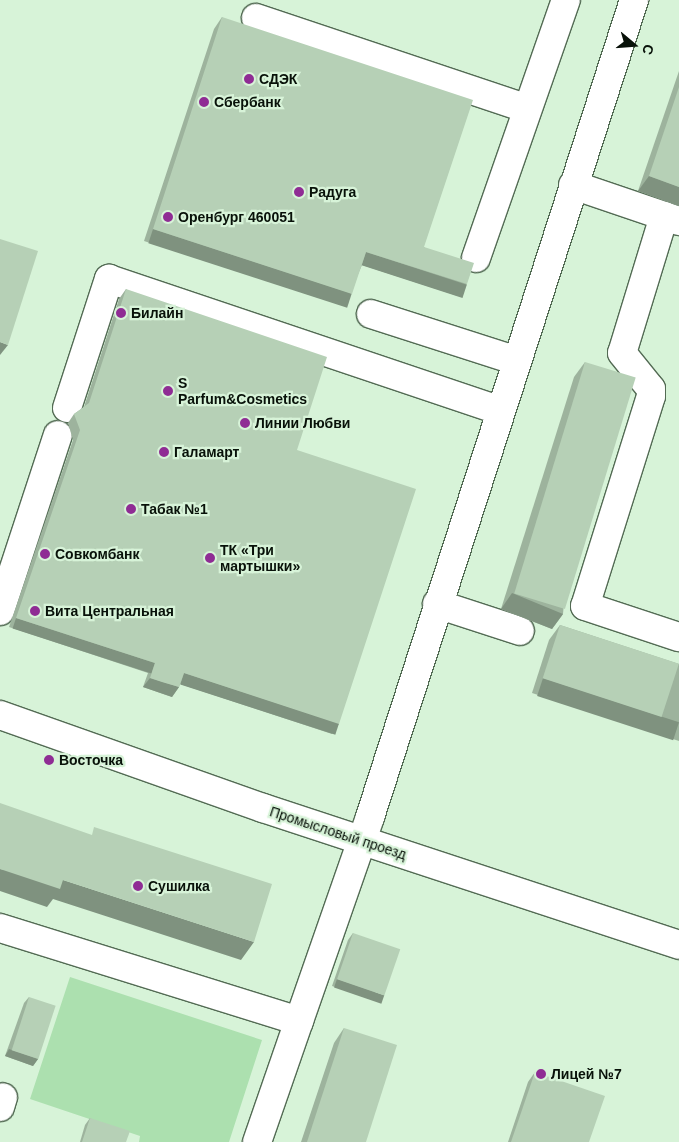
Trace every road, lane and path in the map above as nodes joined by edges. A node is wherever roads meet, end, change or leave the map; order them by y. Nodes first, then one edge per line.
1 (566, 0) edge
2 (634, 0) edge
3 (256, 18) dead end
4 (526, 108) junction
5 (573, 185) junction
6 (672, 218) edge
7 (476, 258) dead end
8 (371, 314) dead end
9 (514, 360) junction
10 (67, 408) dead end
11 (498, 410) junction
12 (58, 435) dead end
13 (437, 604) junction
14 (4, 614) edge
15 (520, 631) dead end
16 (679, 637) edge
17 (0, 715) edge
18 (362, 841) junction
19 (0, 928) edge
20 (679, 945) edge
21 (299, 1021) junction
22 (258, 1142) edge

1 - 4 street
2 - 5 street
3 - 4 street
4 - 7 street
5 - 6 street
5 - 9 street
6 - 16 street
8 - 9 street
9 - 11 street
10 - 11 street
11 - 13 street
12 - 14 street
13 - 15 street
13 - 18 street
17 - 18 street, Промысловый проезд
18 - 20 street, Промысловый проезд
18 - 21 street
19 - 21 street
21 - 22 street

